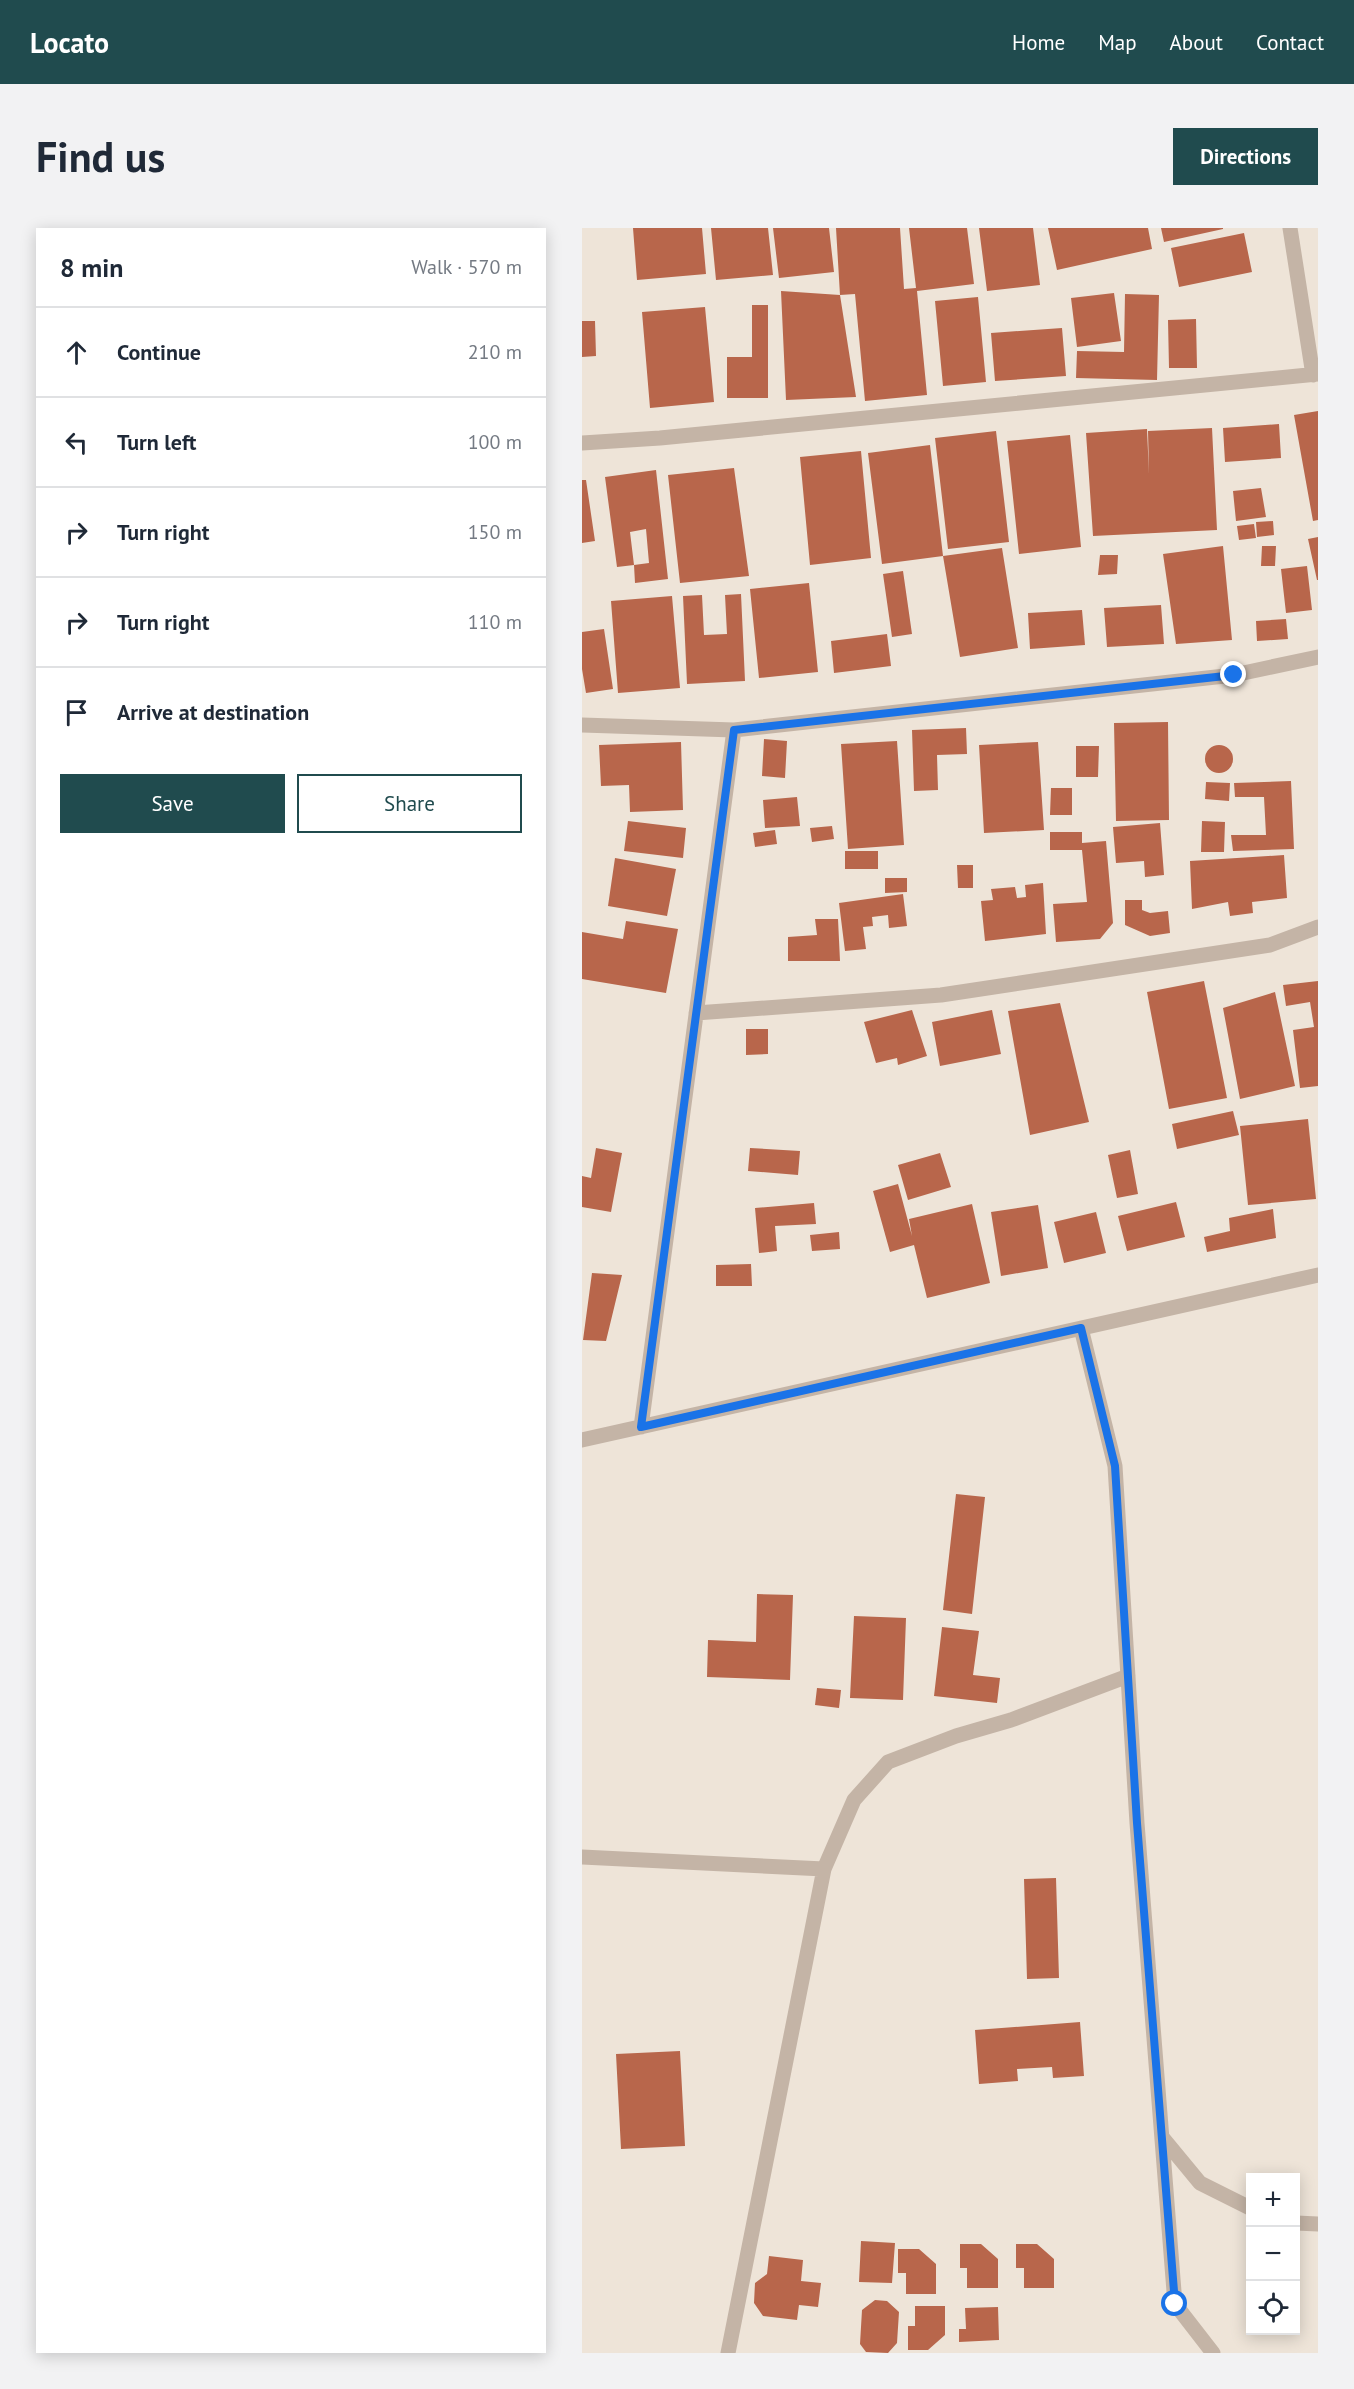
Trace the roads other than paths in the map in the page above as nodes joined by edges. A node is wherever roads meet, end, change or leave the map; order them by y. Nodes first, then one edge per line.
1 (1290, 228) edge
2 (1316, 374) edge
3 (582, 443) edge
4 (1318, 658) edge
5 (582, 725) edge
6 (734, 730) junction
7 (1318, 927) edge
8 (696, 1013) junction
9 (1318, 1275) edge
10 (1081, 1328) junction
11 (641, 1427) junction
12 (582, 1440) edge
13 (1128, 1676) junction
14 (582, 1857) edge
15 (824, 1869) junction
16 (1162, 2137) junction
17 (1246, 2206) edge
18 (1300, 2223) edge
19 (1318, 2224) edge
20 (728, 2353) edge
21 (1213, 2353) edge

1 - 2 street
2 - 3 street
4 - 6 street
5 - 6 street
6 - 8 street
7 - 8 street
8 - 11 street
9 - 10 street
10 - 11 street
10 - 13 street
11 - 12 street
13 - 15 street
13 - 16 street
14 - 15 street
15 - 20 street
16 - 17 street
16 - 21 street
18 - 19 street

